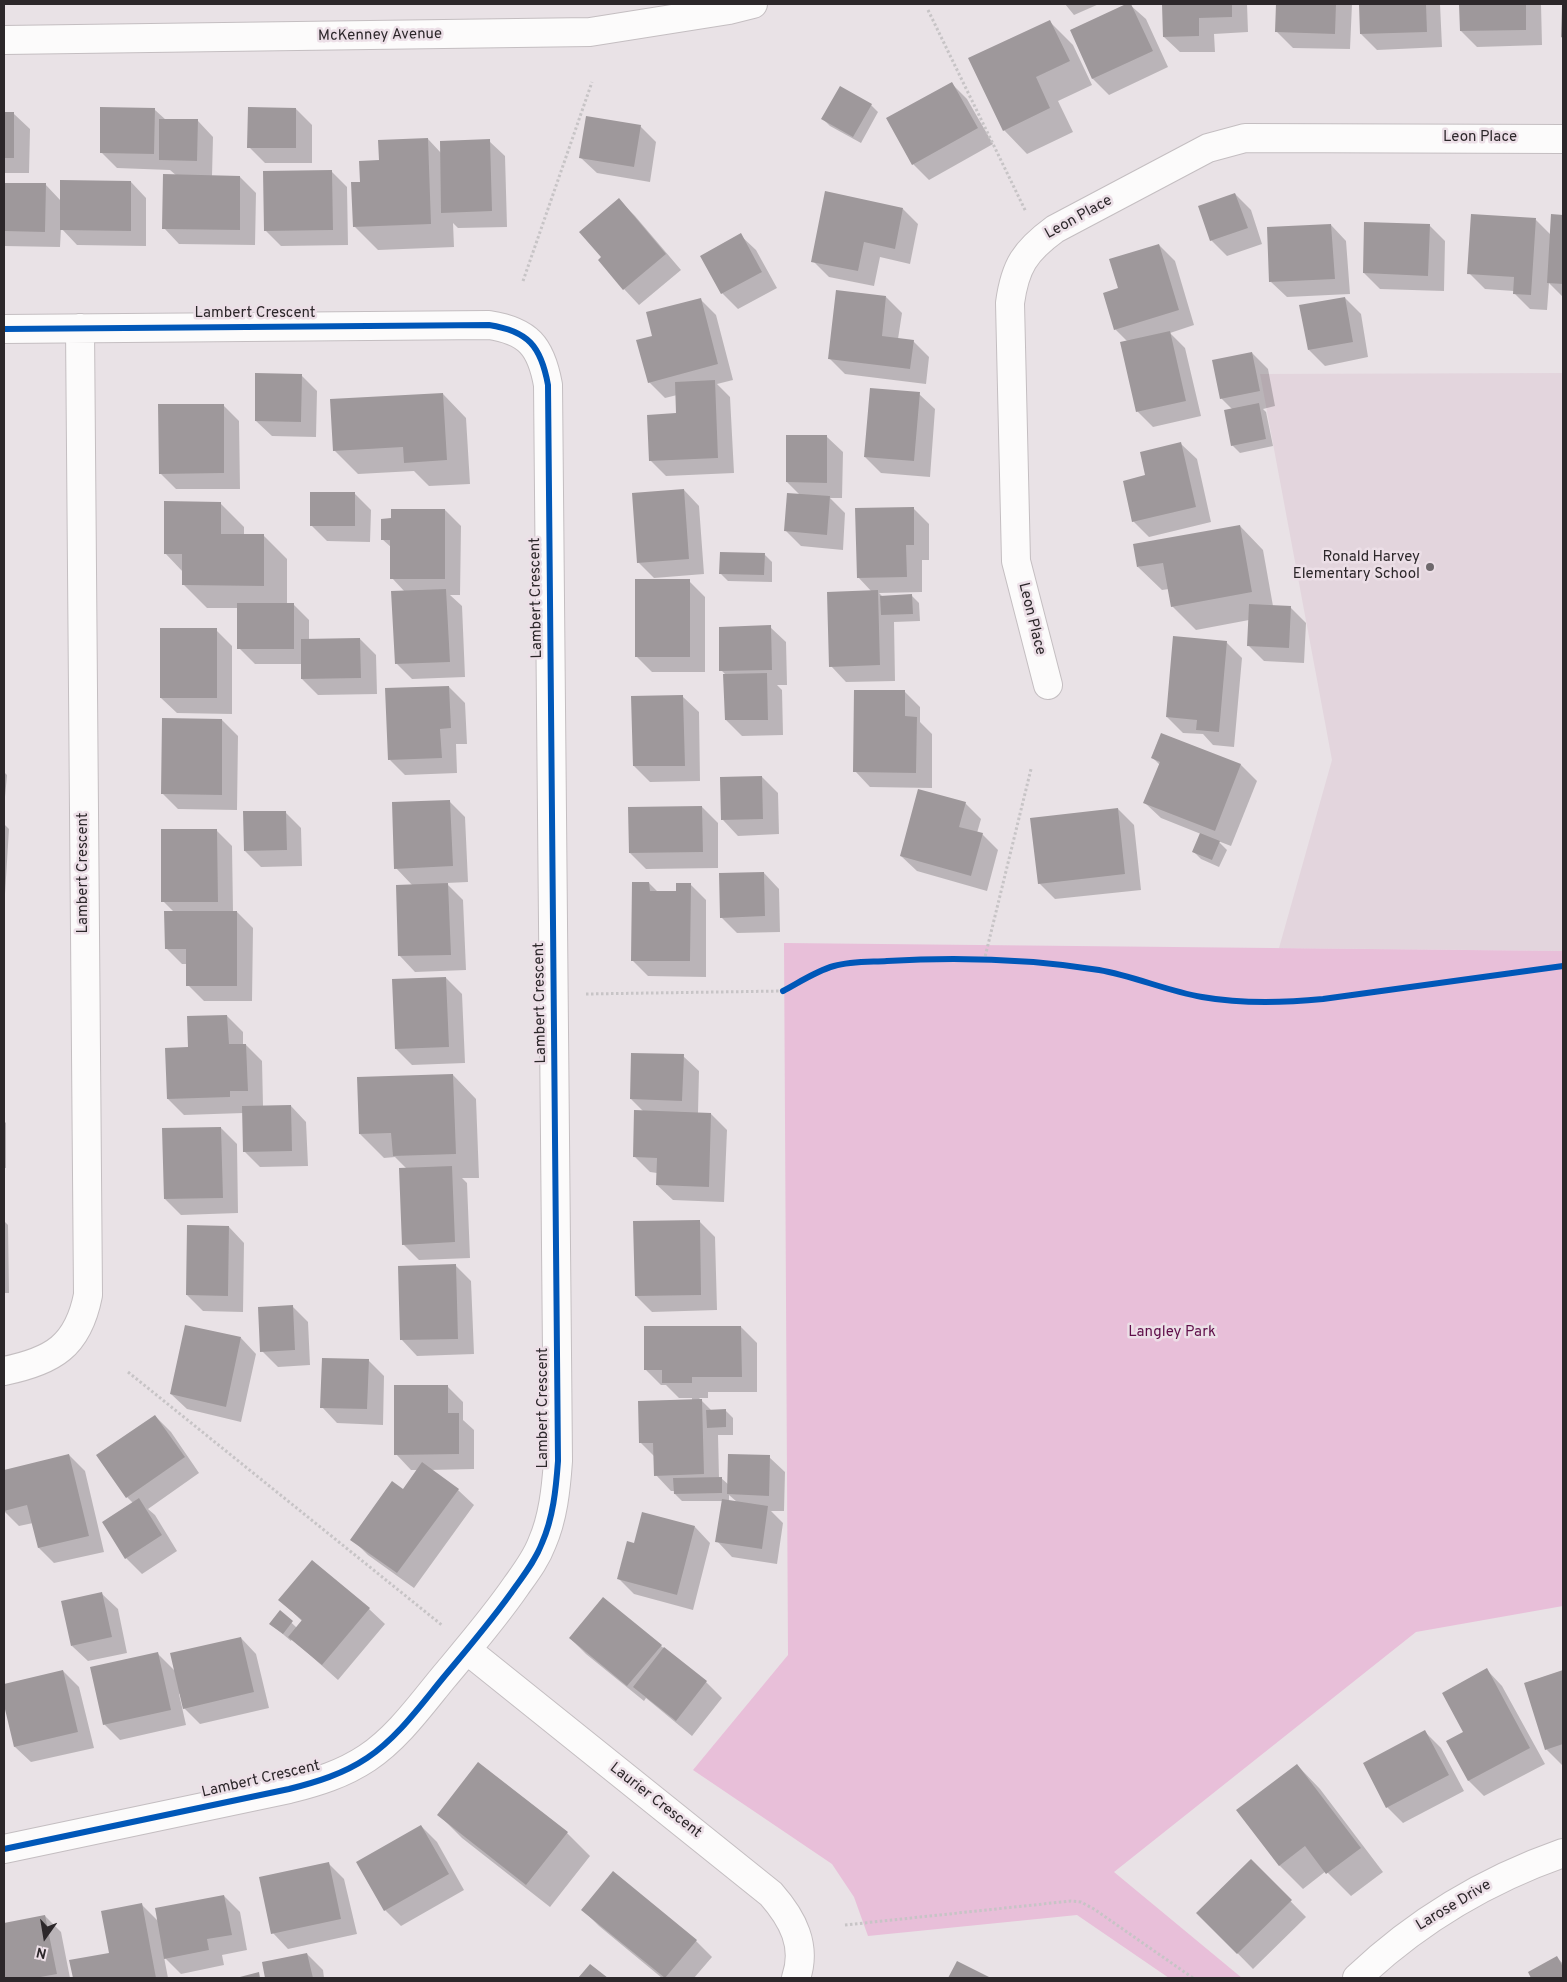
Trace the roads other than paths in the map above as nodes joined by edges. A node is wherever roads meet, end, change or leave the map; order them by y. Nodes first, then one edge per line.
1 (753, 4) edge
2 (4, 40) edge
3 (1563, 139) edge
4 (80, 328) junction
5 (4, 329) edge
6 (1048, 685) dead end
7 (4, 1371) edge
8 (468, 1649) junction
9 (4, 1849) edge
10 (1563, 1853) edge
11 (796, 1978) edge
12 (1357, 1978) edge

1 - 2 street, McKenney Avenue
3 - 6 street, Leon Place
4 - 5 street, Lambert Crescent
4 - 7 street, Lambert Crescent
4 - 8 street, Lambert Crescent
8 - 9 street, Lambert Crescent
8 - 11 street, Laurier Crescent
10 - 12 street, Larose Drive

